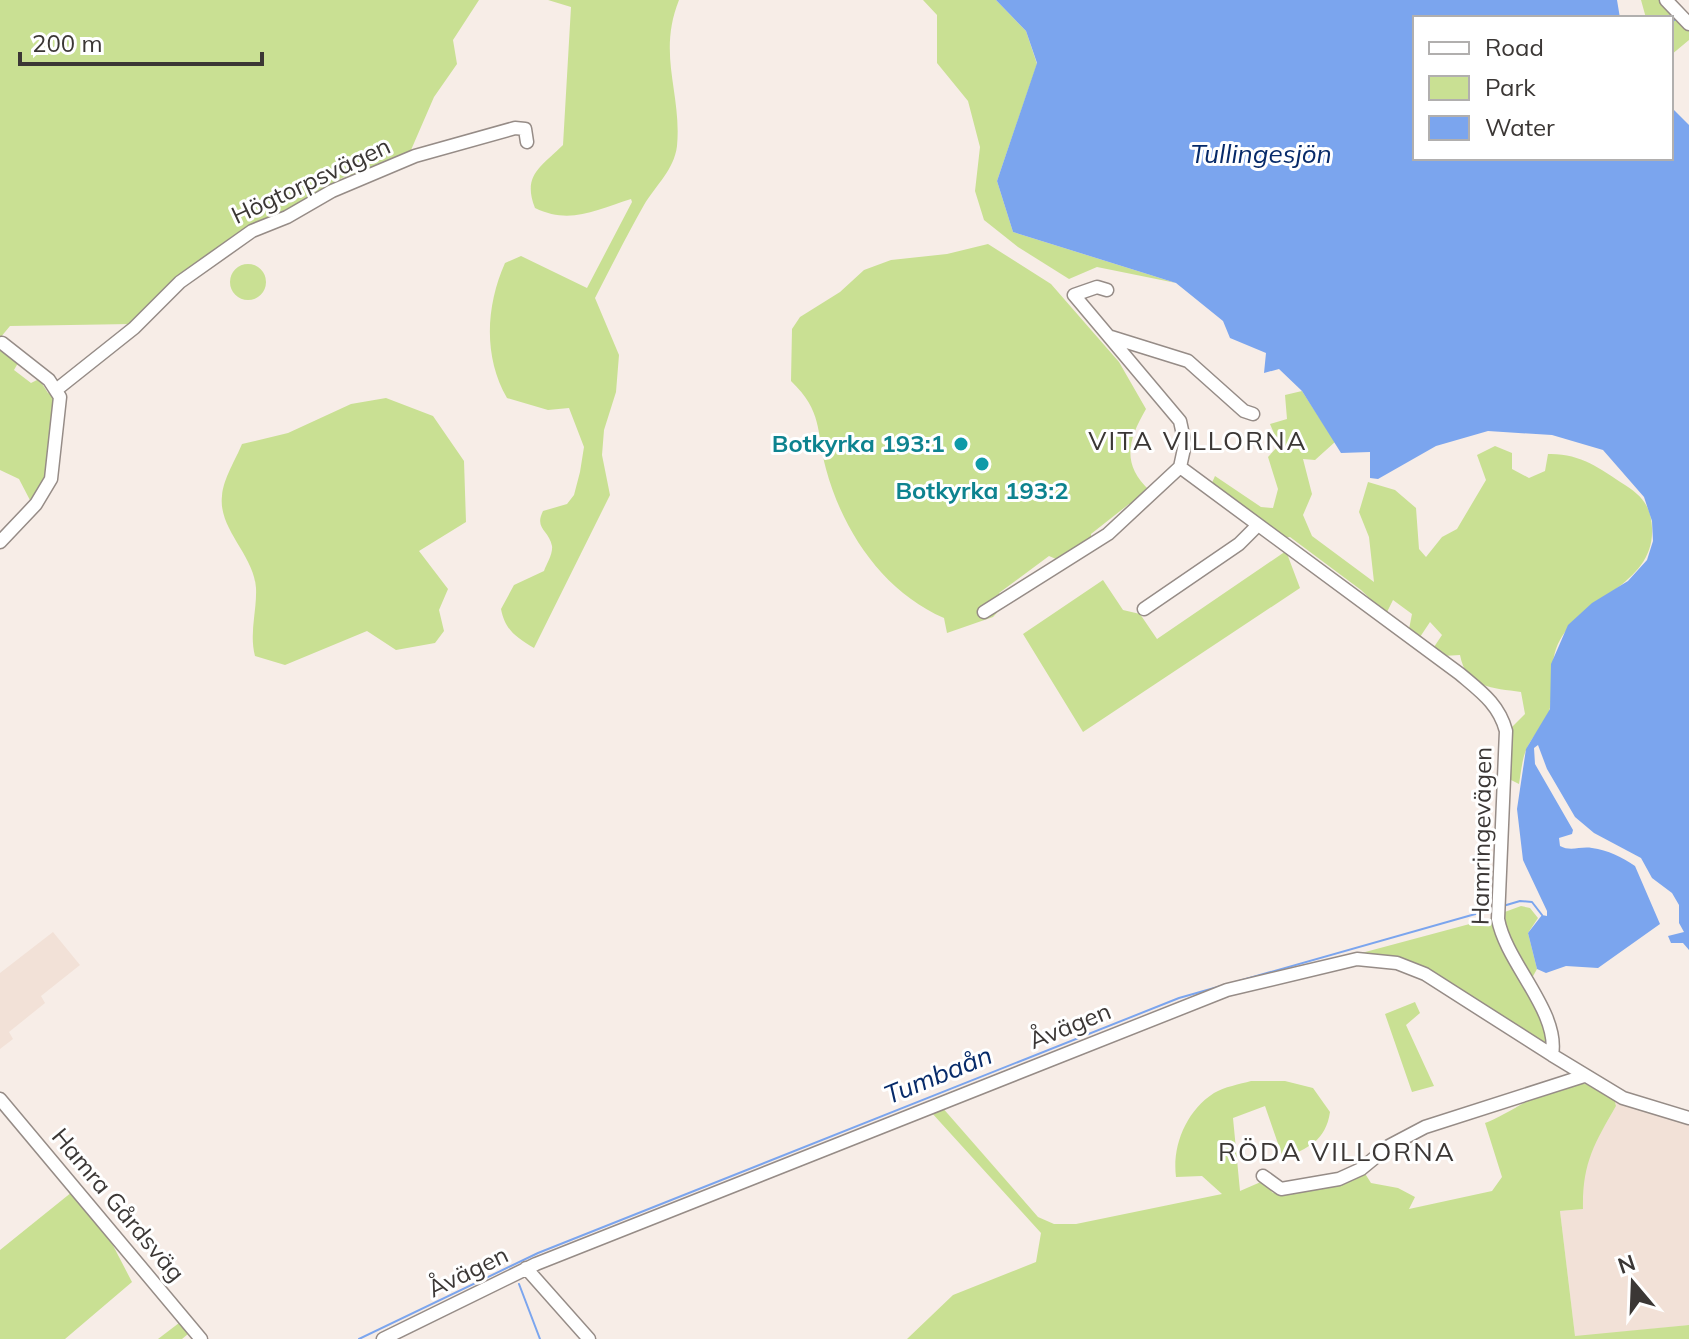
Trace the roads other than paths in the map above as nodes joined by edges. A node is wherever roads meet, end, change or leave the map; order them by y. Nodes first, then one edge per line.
1 (1666, 0) edge
2 (1689, 24) edge
3 (527, 142) dead end
4 (1107, 290) dead end
5 (1108, 336) junction
6 (2, 343) dead end
7 (56, 390) junction
8 (1253, 414) dead end
9 (1180, 467) junction
10 (1258, 525) junction
11 (0, 542) edge
12 (1144, 609) dead end
13 (984, 612) dead end
14 (1552, 1055) junction
15 (1584, 1076) junction
16 (0, 1099) edge
17 (1689, 1118) edge
18 (1263, 1176) dead end
19 (526, 1268) junction
20 (201, 1339) edge
21 (383, 1339) edge
22 (589, 1339) edge

1 - 2 street
3 - 7 street, Högtorpsvägen
4 - 5 street
5 - 8 street
5 - 9 street
6 - 7 street
7 - 11 street
9 - 10 street, Hamringevägen
9 - 13 street
10 - 12 street
10 - 14 street, Hamringevägen
14 - 15 street
14 - 19 street, Åvägen
15 - 17 street
15 - 18 street
16 - 20 street, Hamra Gårdsväg
19 - 21 street, Åvägen
19 - 22 street

